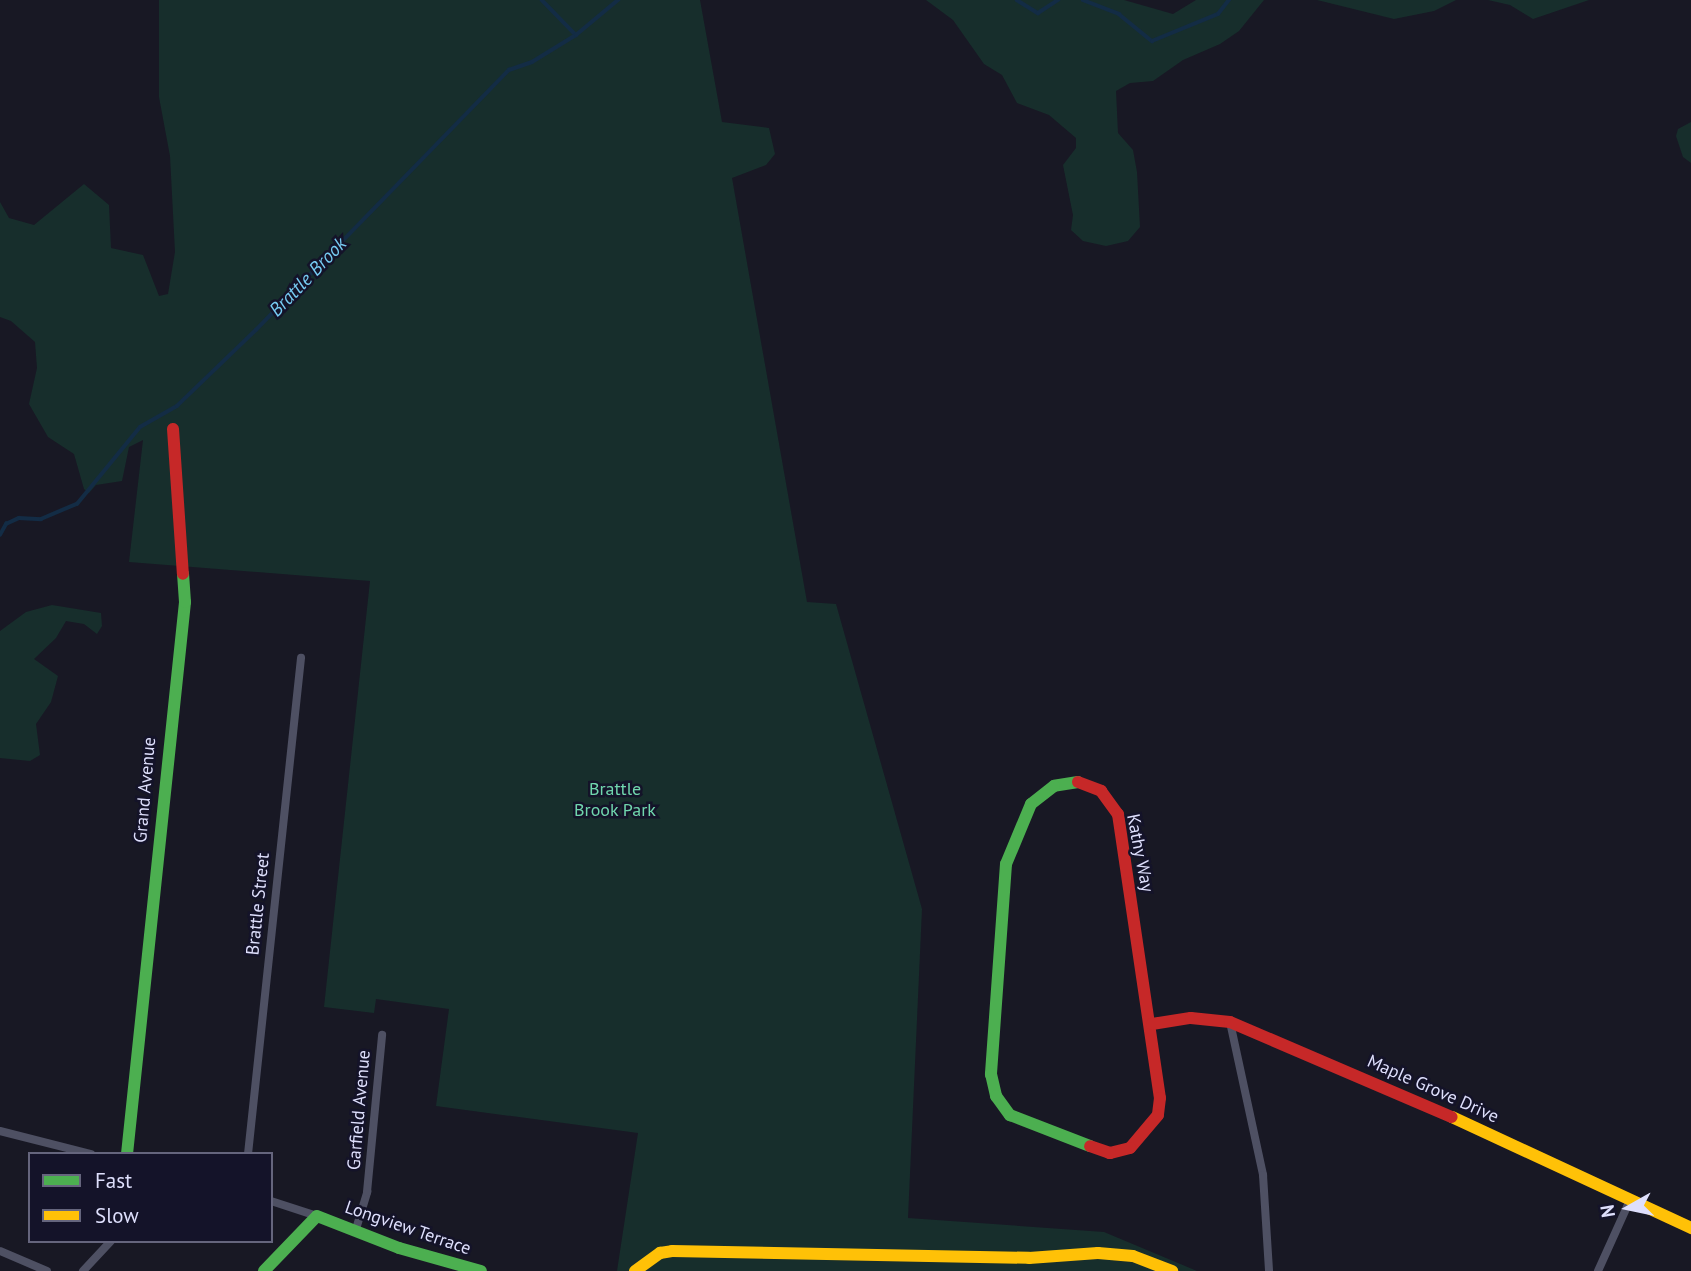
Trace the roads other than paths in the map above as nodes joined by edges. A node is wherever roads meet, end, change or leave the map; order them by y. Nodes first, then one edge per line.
1 (173, 429) dead end
2 (301, 658) dead end
3 (1230, 1021) junction
4 (1152, 1024) junction
5 (382, 1035) dead end
6 (0, 1131) edge
7 (83, 1152) edge
8 (127, 1152) edge
9 (248, 1152) edge
10 (1630, 1199) junction
11 (273, 1202) edge
12 (317, 1216) junction
13 (1691, 1228) edge
14 (356, 1229) junction
15 (109, 1243) edge
16 (0, 1251) edge
17 (47, 1271) edge
18 (83, 1271) edge
19 (264, 1271) edge
20 (481, 1271) edge
21 (635, 1271) edge
22 (1172, 1271) edge
23 (1269, 1271) edge
24 (1598, 1271) edge

1 - 8 street, Grand Avenue
2 - 9 street, Brattle Street
3 - 4 street, Maple Grove Drive
3 - 10 street, Maple Grove Drive
3 - 23 street
4 - 4 street, Kathy Way
5 - 14 street, Garfield Avenue
6 - 7 street
10 - 13 street, Maple Grove Drive
10 - 24 street
11 - 12 street
12 - 14 street, Longview Terrace
12 - 19 street, Longview Terrace
14 - 20 street, Longview Terrace
15 - 18 street
16 - 17 street
21 - 22 street

